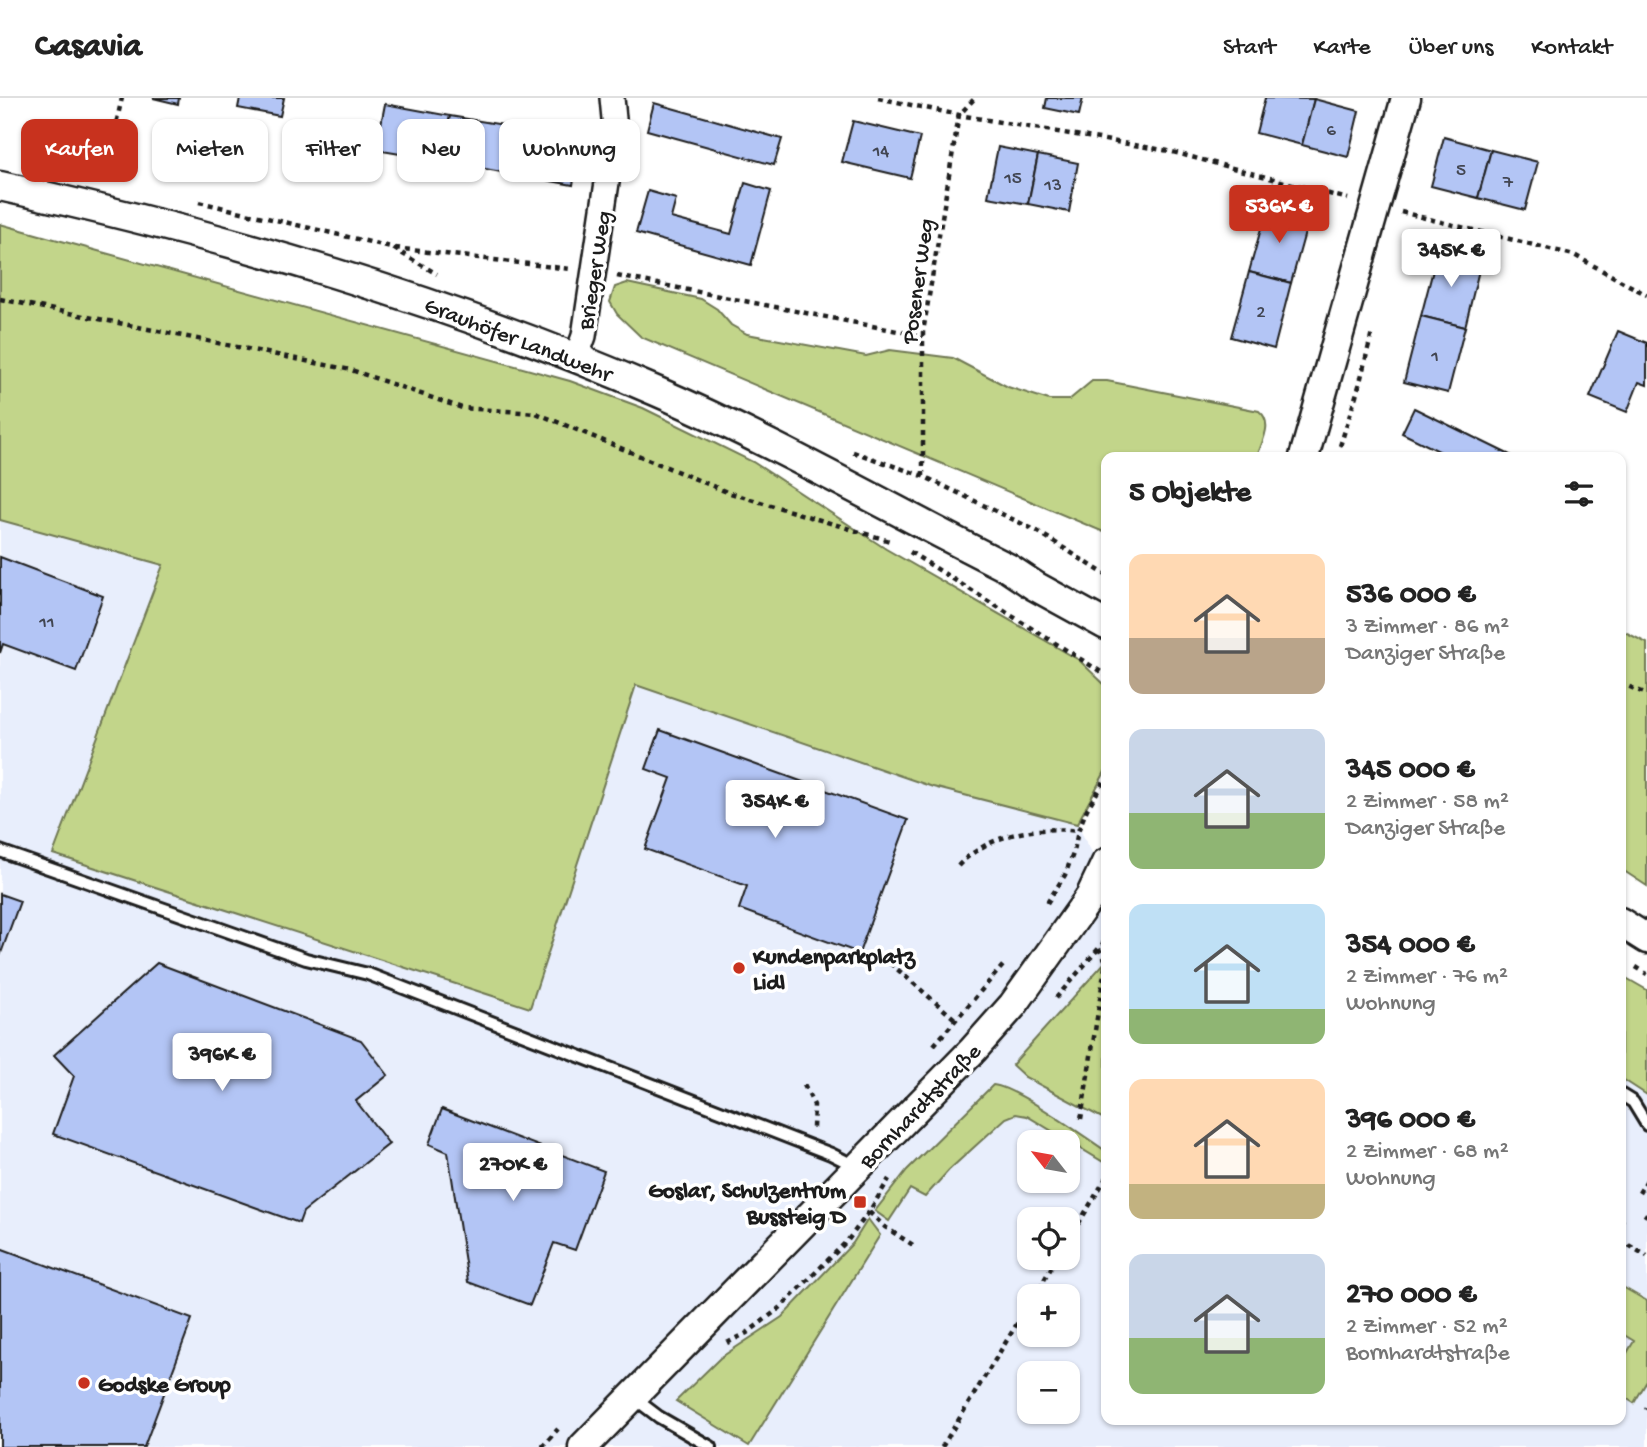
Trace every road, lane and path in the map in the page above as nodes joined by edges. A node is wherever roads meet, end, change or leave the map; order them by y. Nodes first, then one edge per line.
1 (122, 98) edge
2 (612, 98) edge
3 (878, 98) edge
4 (975, 98) edge
5 (1406, 98) edge
6 (960, 115) junction
7 (117, 119) edge
8 (0, 186) edge
9 (1377, 206) junction
10 (391, 247) dead end
11 (593, 271) junction
12 (1647, 295) edge
13 (0, 299) edge
14 (923, 337) junction
15 (576, 358) junction
16 (1305, 452) edge
17 (923, 475) dead end
18 (893, 542) dead end
19 (905, 550) dead end
20 (1008, 568) junction
21 (1101, 611) edge
22 (1101, 622) edge
23 (1101, 672) edge
24 (1626, 685) edge
25 (1647, 694) edge
26 (1101, 786) edge
27 (1078, 831) junction
28 (0, 851) edge
29 (958, 866) dead end
30 (1098, 890) edge
31 (1045, 907) dead end
32 (1626, 926) edge
33 (1647, 939) edge
34 (1099, 949) dead end
35 (1101, 952) edge
36 (1008, 959) dead end
37 (890, 963) dead end
38 (1101, 993) edge
39 (956, 1020) junction
40 (930, 1051) dead end
41 (804, 1085) dead end
42 (1626, 1098) edge
43 (1081, 1119) dead end
44 (1647, 1125) edge
45 (812, 1147) junction
46 (859, 1168) junction
47 (1647, 1180) edge
48 (1101, 1186) edge
49 (1639, 1193) dead end
50 (869, 1212) dead end
51 (1080, 1221) edge
52 (1626, 1244) edge
53 (916, 1247) dead end
54 (1647, 1256) edge
55 (1017, 1324) edge
56 (632, 1396) junction
57 (560, 1427) dead end
58 (542, 1447) edge
59 (583, 1447) edge
60 (711, 1447) edge
61 (942, 1447) edge

1 - 7 path
2 - 11 street, Brieger Weg
3 - 6 path
4 - 6 path
5 - 9 street
6 - 9 path
6 - 14 path, Posener Weg
8 - 15 street, Grauhöfer Landwehr
9 - 12 path
9 - 16 street
10 - 11 path
11 - 14 path
11 - 15 street, Brieger Weg
13 - 18 path
14 - 17 path, Posener Weg
15 - 20 street, Grauhöfer Landwehr
19 - 23 path
20 - 21 street, Grauhöfer Landwehr
20 - 22 street, Grauhöfer Landwehr
24 - 25 path
26 - 27 path
27 - 29 path
27 - 31 path
28 - 45 lane
30 - 46 street, Bornhardtstraße
32 - 33 street
34 - 35 path
36 - 39 path
37 - 39 path
38 - 43 path
39 - 40 path
41 - 45 path
42 - 44 lane
45 - 46 lane
46 - 56 street, Bornhardtstraße
47 - 49 path
48 - 51 path
50 - 53 path
52 - 54 path
55 - 61 path
56 - 59 street, Bornhardtstraße
56 - 60 lane
57 - 58 path

